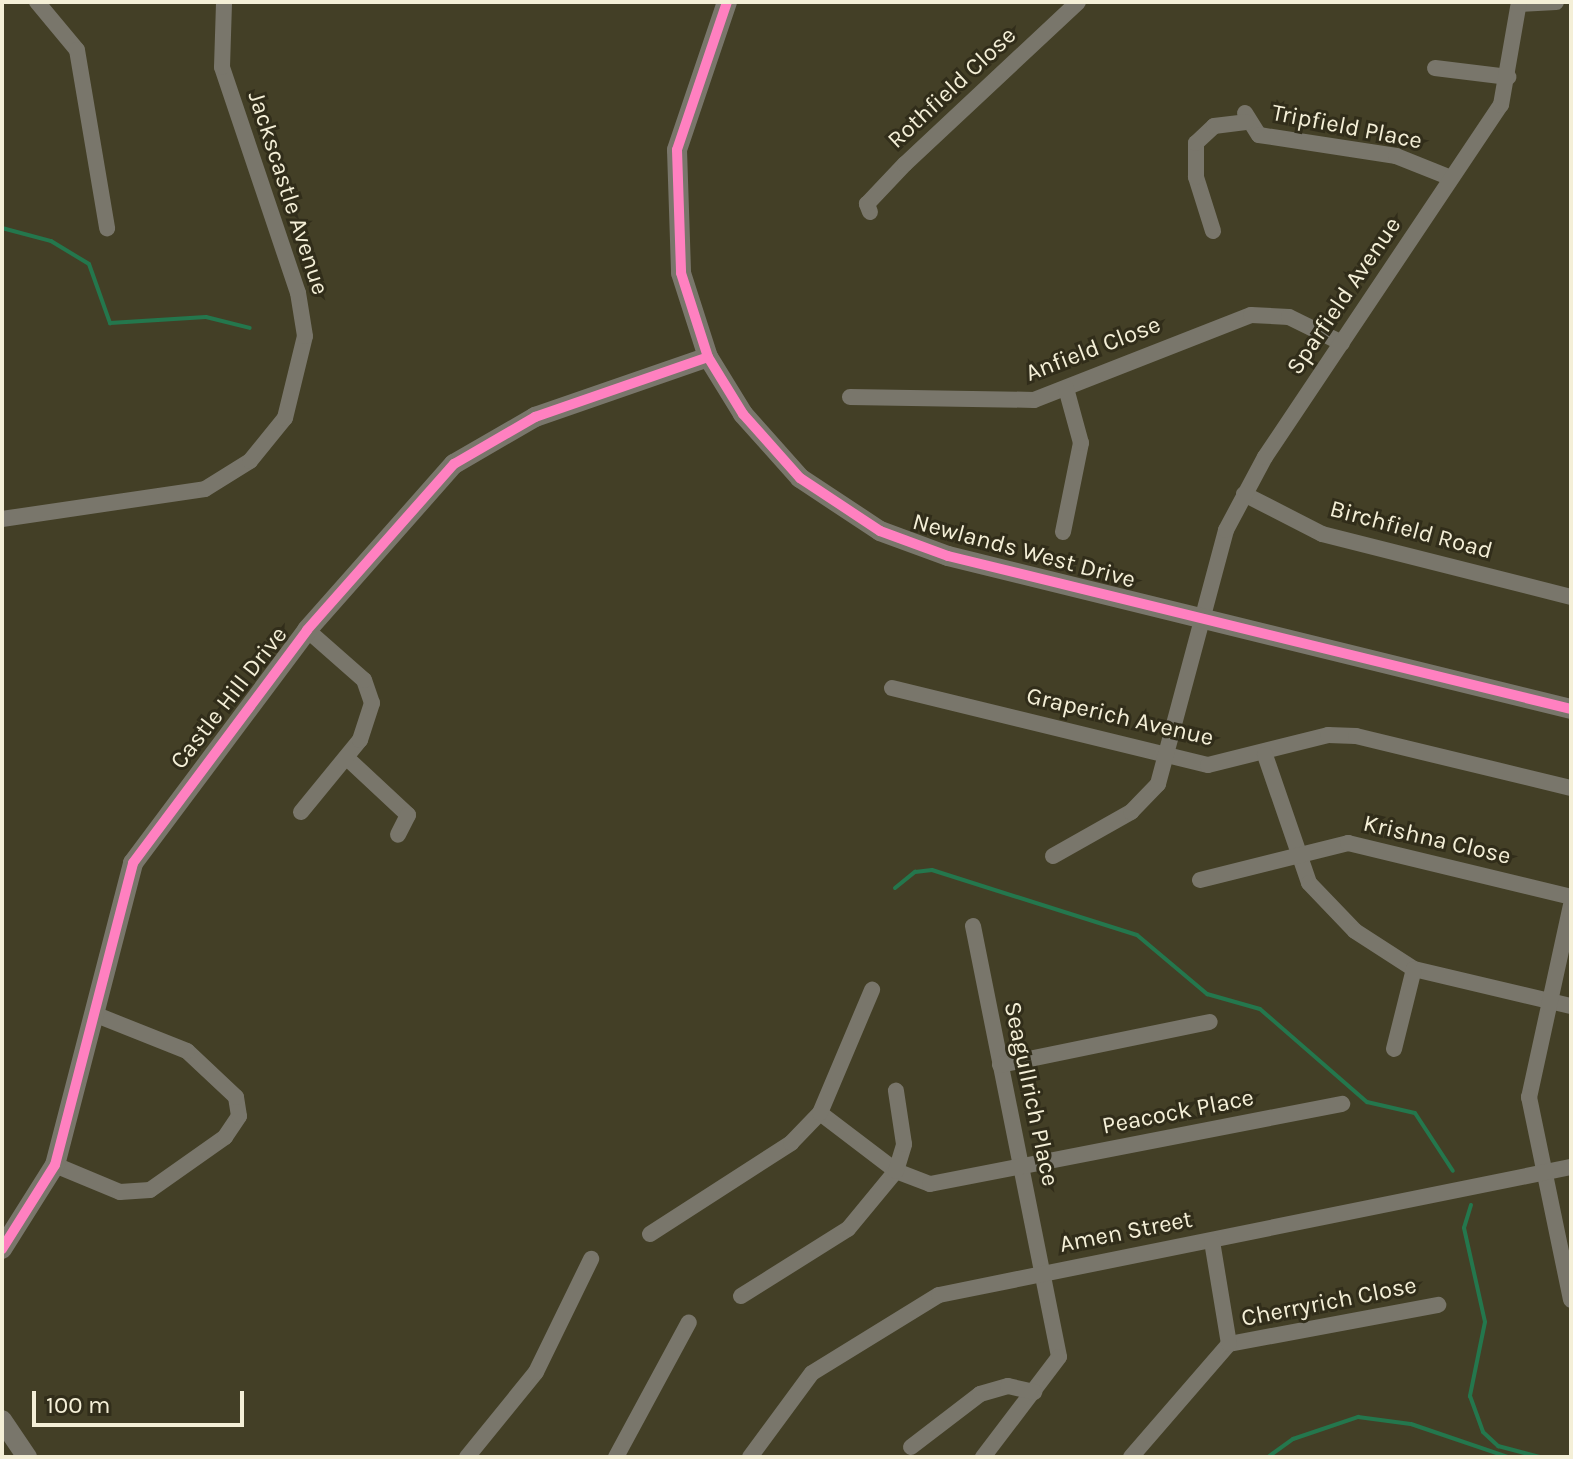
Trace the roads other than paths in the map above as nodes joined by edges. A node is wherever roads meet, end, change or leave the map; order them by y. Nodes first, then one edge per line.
1 (37, 2) edge
2 (224, 2) edge
3 (727, 2) edge
4 (1078, 2) edge
5 (1556, 2) edge
6 (1520, 3) edge
7 (1435, 68) dead end
8 (1508, 77) junction
9 (1451, 178) junction
10 (870, 212) dead end
11 (107, 228) dead end
12 (1213, 231) dead end
13 (1342, 343) junction
14 (708, 357) junction
15 (1066, 388) junction
16 (850, 397) dead end
17 (1244, 494) junction
18 (2, 519) edge
19 (1063, 532) dead end
20 (1571, 597) edge
21 (1198, 617) junction
22 (307, 630) junction
23 (892, 688) dead end
24 (1571, 709) edge
25 (1166, 755) junction
26 (1265, 755) junction
27 (348, 759) junction
28 (1571, 788) edge
29 (301, 812) dead end
30 (398, 835) dead end
31 (1294, 852) junction
32 (1053, 856) dead end
33 (1200, 880) dead end
34 (1571, 897) edge
35 (1571, 905) edge
36 (973, 926) dead end
37 (1414, 969) junction
38 (872, 990) dead end
39 (1548, 1000) junction
40 (1571, 1006) edge
41 (94, 1014) junction
42 (1210, 1022) dead end
43 (1394, 1049) dead end
44 (1000, 1065) junction
45 (896, 1091) dead end
46 (1342, 1104) dead end
47 (820, 1113) junction
48 (55, 1165) junction
49 (1022, 1167) junction
50 (1571, 1167) edge
51 (896, 1171) junction
52 (1544, 1171) junction
53 (650, 1234) dead end
54 (1212, 1241) junction
55 (2, 1249) edge
56 (591, 1259) dead end
57 (1043, 1272) junction
58 (741, 1296) dead end
59 (1571, 1300) edge
60 (1438, 1305) dead end
61 (689, 1322) dead end
62 (1229, 1344) junction
63 (1034, 1392) junction
64 (2, 1420) edge
65 (911, 1447) dead end
66 (27, 1457) edge
67 (467, 1457) edge
68 (616, 1457) edge
69 (750, 1457) edge
70 (983, 1457) edge
71 (1131, 1457) edge

1 - 11 street
2 - 18 street, Jackscastle Avenue
3 - 14 street, Newlands West Drive
4 - 10 street, Rothfield Close
5 - 6 street
6 - 8 street, Sparfield Avenue
7 - 8 street
8 - 9 street, Sparfield Avenue
9 - 12 street, Tripfield Place
9 - 13 street, Sparfield Avenue
13 - 15 street, Anfield Close
13 - 17 street, Sparfield Avenue
14 - 21 street, Newlands West Drive
14 - 22 street, Castle Hill Drive
15 - 16 street, Anfield Close
15 - 19 street
17 - 20 street, Birchfield Road
17 - 21 street, Sparfield Avenue
21 - 24 street, Newlands West Drive
21 - 25 street, Sparfield Avenue
22 - 27 street
22 - 41 street, Castle Hill Drive
23 - 25 street, Graperich Avenue
25 - 26 street, Graperich Avenue
25 - 32 street, Sparfield Avenue
26 - 28 street, Graperich Avenue
26 - 31 street
27 - 29 street
27 - 30 street
31 - 33 street, Krishna Close
31 - 34 street, Krishna Close
31 - 37 street
35 - 39 street
36 - 44 street, Seagullrich Place
37 - 39 street
37 - 43 street
38 - 47 street
39 - 40 street
39 - 52 street
41 - 48 street, Castle Hill Drive
41 - 48 street
42 - 44 street
44 - 49 street, Seagullrich Place
45 - 51 street
46 - 49 street, Peacock Place
47 - 51 street, Peacock Place
47 - 53 street
48 - 55 street, Castle Hill Drive
49 - 51 street, Peacock Place
49 - 57 street, Seagullrich Place
50 - 52 street, Amen Street
51 - 58 street
52 - 54 street, Amen Street
52 - 59 street
54 - 57 street, Amen Street
54 - 62 street, Cherryrich Close
56 - 67 street
57 - 63 street, Seagullrich Place
57 - 69 street, Amen Street
60 - 62 street, Cherryrich Close
61 - 68 street
62 - 71 street, Cherryrich Close
63 - 65 street
63 - 70 street, Seagullrich Place
64 - 66 street

